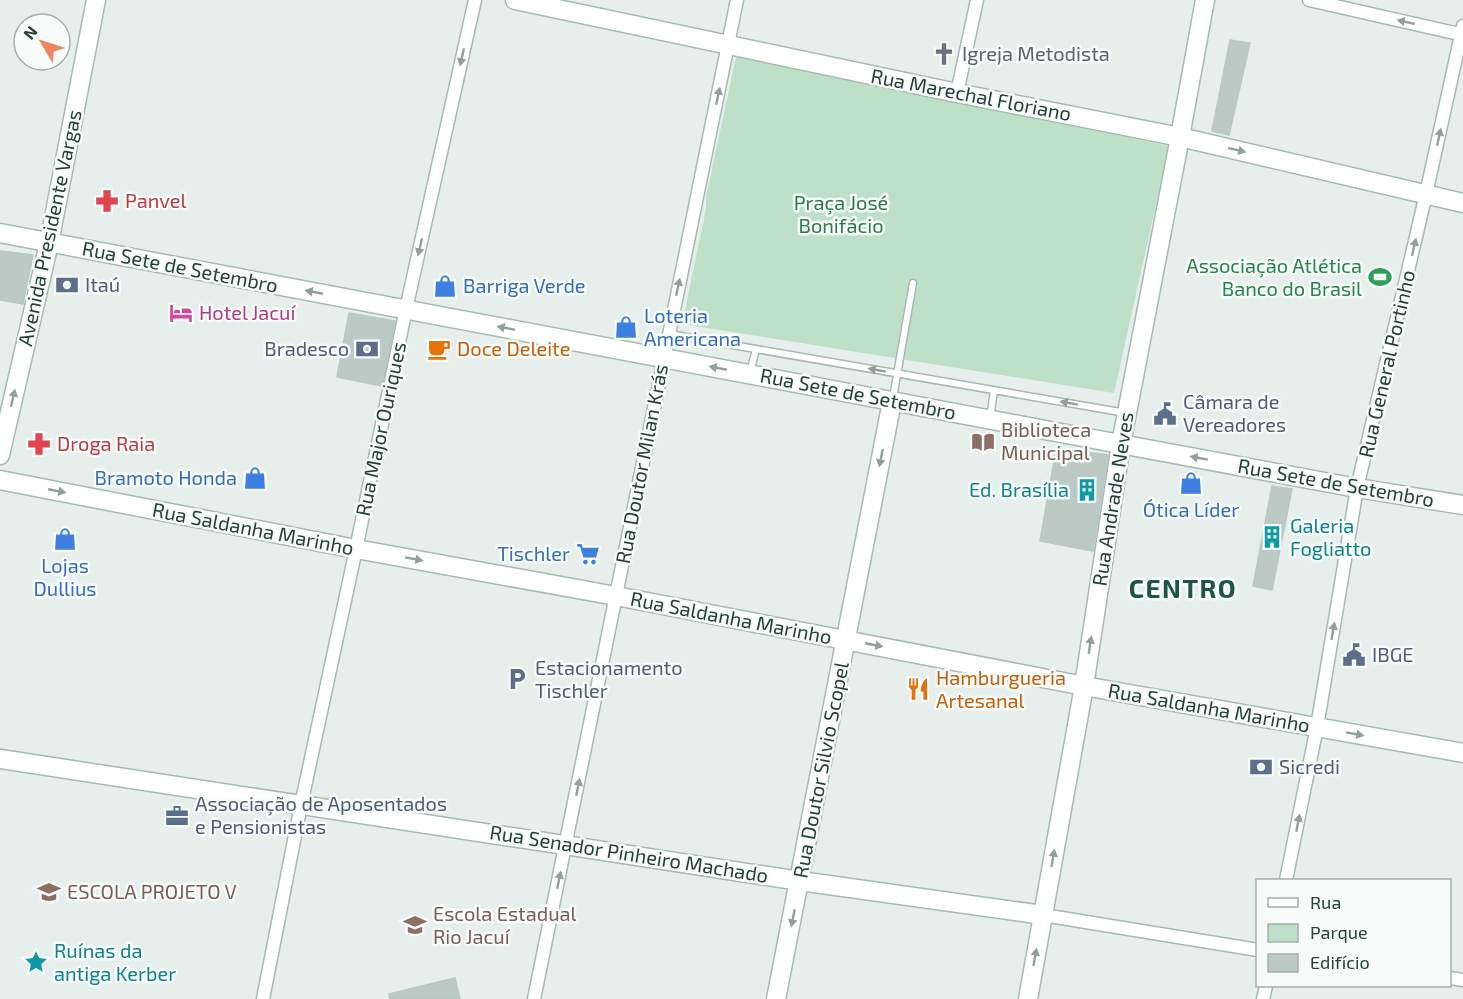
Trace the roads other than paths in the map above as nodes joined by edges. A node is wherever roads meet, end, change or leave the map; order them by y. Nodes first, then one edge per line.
1 (96, 0) edge
2 (475, 0) edge
3 (515, 0) edge
4 (737, 0) edge
5 (977, 0) edge
6 (1204, 0) edge
7 (1309, 0) edge
8 (1462, 31) edge
9 (728, 45) junction
10 (957, 93) junction
11 (1180, 137) junction
12 (1426, 194) junction
13 (1463, 203) edge
14 (0, 233) edge
15 (49, 243) junction
16 (913, 283) dead end
17 (406, 309) junction
18 (669, 334) junction
19 (756, 349) junction
20 (643, 354) junction
21 (664, 358) junction
22 (897, 373) junction
23 (750, 374) junction
24 (994, 390) junction
25 (892, 400) junction
26 (1127, 413) junction
27 (990, 420) junction
28 (1120, 444) junction
29 (0, 455) edge
30 (0, 480) edge
31 (1358, 488) junction
32 (1463, 505) edge
33 (356, 549) junction
34 (616, 596) junction
35 (845, 639) junction
36 (1084, 686) junction
37 (1317, 727) junction
38 (1463, 753) edge
39 (0, 759) edge
40 (301, 805) junction
41 (566, 844) junction
42 (1286, 879) edge
43 (800, 880) junction
44 (1043, 915) junction
45 (1256, 950) edge
46 (263, 999) edge
47 (534, 999) edge
48 (776, 999) edge
49 (1028, 999) edge

1 - 15 main road, Avenida Presidente Vargas
2 -> 17 street, Rua Major Ouriques
3 - 9 main road, Rua Marechal Floriano
4 - 9 street, Rua Doutor Milan Krás
5 - 10 street
6 - 11 main road, Rua Andrade Neves
8 -> 7 street
12 -> 8 street, Rua General Portinho
9 - 10 main road, Rua Marechal Floriano
18 -> 9 street, Rua Doutor Milan Krás
10 - 11 main road, Rua Marechal Floriano
11 -> 12 main road, Rua Marechal Floriano
11 - 26 main road, Rua Andrade Neves
12 - 13 main road, Rua Marechal Floriano
31 -> 12 street, Rua General Portinho
14 - 15 main road, Rua Sete de Setembro
17 -> 15 main road, Rua Sete de Setembro
29 -> 15 main road, Avenida Presidente Vargas
16 - 22 lane
20 -> 17 main road, Rua Sete de Setembro
17 - 33 street, Rua Major Ouriques
18 - 19 lane, Rua Sete de Setembro
18 - 20 lane
18 - 21 street, Rua Doutor Milan Krás
22 -> 19 lane, Rua Sete de Setembro
19 - 23 lane
20 - 21 main road, Rua Sete de Setembro
23 -> 21 main road, Rua Sete de Setembro
21 - 34 street, Rua Doutor Milan Krás
22 - 24 lane, Rua Sete de Setembro
22 - 25 lane
23 - 25 main road, Rua Sete de Setembro
26 -> 24 lane, Rua Sete de Setembro
24 - 27 lane
25 - 27 main road, Rua Sete de Setembro
25 -> 35 main road, Rua Doutor Silvio Scopel
26 - 28 main road, Rua Andrade Neves
27 - 28 main road, Rua Sete de Setembro
31 -> 28 main road, Rua Sete de Setembro
36 -> 28 main road, Rua Andrade Neves
30 -> 33 main road, Rua Saldanha Marinho
31 - 32 main road, Rua Sete de Setembro
37 -> 31 street, Rua General Portinho
33 -> 34 main road, Rua Saldanha Marinho
33 - 40 street, Rua Major Ouriques
34 - 35 main road, Rua Saldanha Marinho
41 -> 34 street, Rua Doutor Milan Krás
35 -> 36 main road, Rua Saldanha Marinho
35 - 43 main road, Rua Doutor Silvio Scopel
36 - 37 main road, Rua Saldanha Marinho
44 -> 36 main road, Rua Andrade Neves
37 -> 38 main road, Rua Saldanha Marinho
42 -> 37 street, Rua General Portinho
39 - 40 main road, Rua Senador Pinheiro Machado
40 - 41 main road, Rua Senador Pinheiro Machado
40 - 46 street, Rua Major Ouriques
41 - 43 main road, Rua Senador Pinheiro Machado
47 -> 41 street, Rua Doutor Milan Krás
43 - 44 main road, Rua Senador Pinheiro Machado
43 -> 48 main road, Rua Doutor Silvio Scopel
44 - 45 street, Rua Senador Pinheiro Machado
49 -> 44 main road, Rua Andrade Neves

